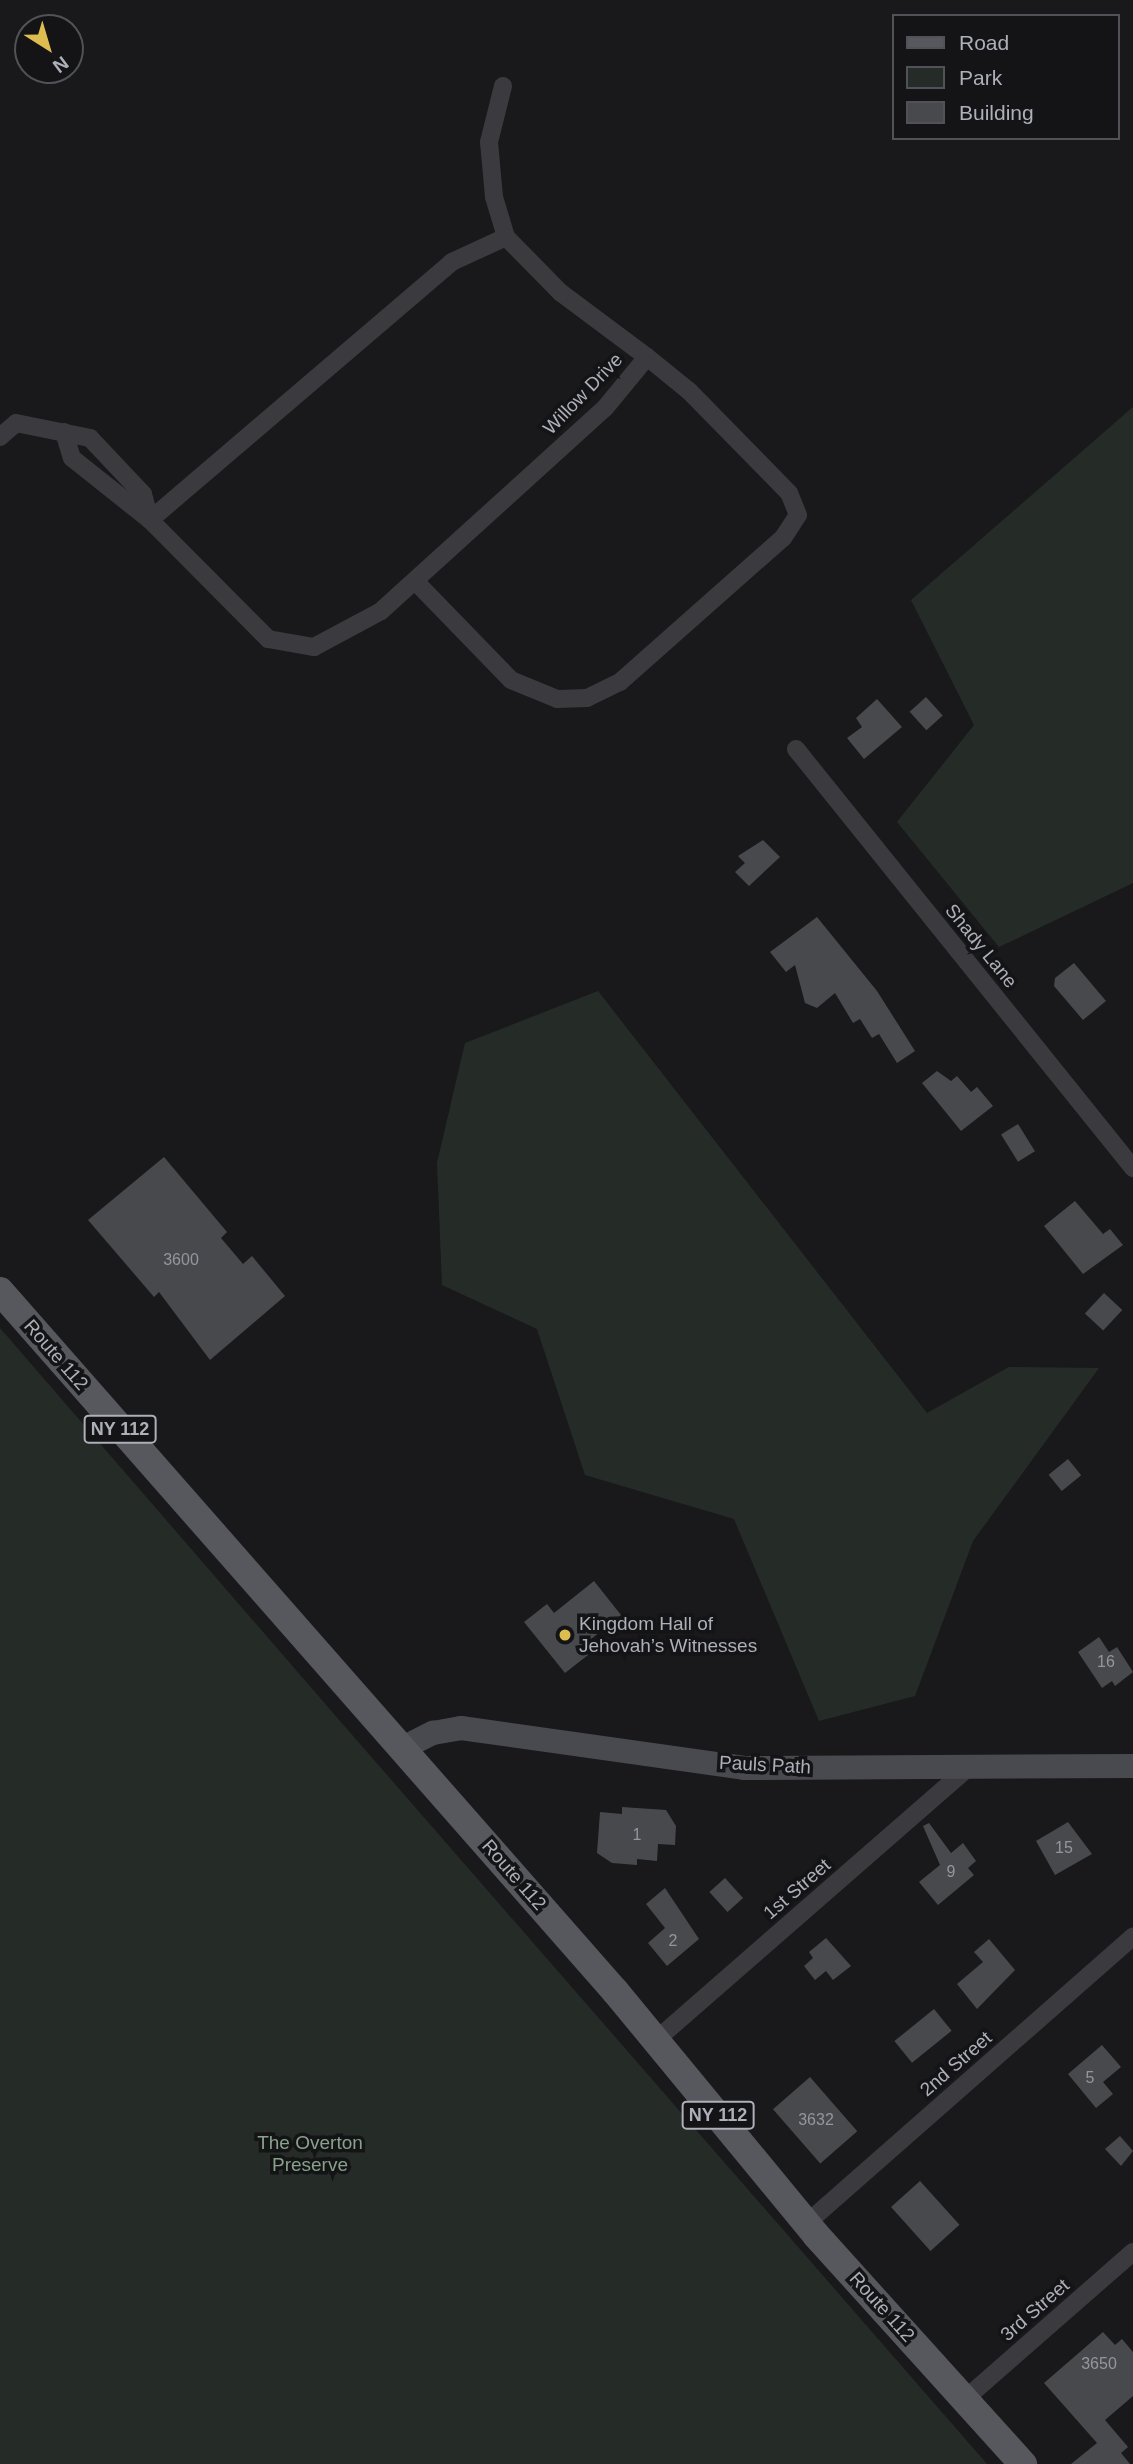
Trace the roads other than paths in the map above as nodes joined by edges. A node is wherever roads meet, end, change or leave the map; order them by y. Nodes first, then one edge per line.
1 (503, 86) dead end
2 (506, 237) junction
3 (647, 357) junction
4 (64, 432) junction
5 (0, 438) edge
6 (107, 456) junction
7 (91, 474) junction
8 (150, 520) junction
9 (415, 581) junction
10 (796, 749) dead end
11 (1133, 1168) edge
12 (0, 1291) edge
13 (403, 1748) junction
14 (1133, 1766) edge
15 (966, 1770) junction
16 (1133, 1937) edge
17 (656, 2040) junction
18 (807, 2223) junction
19 (1133, 2252) edge
20 (965, 2399) junction
21 (1023, 2464) edge

1 - 2 street
2 - 3 street, Willow Drive
2 - 8 street
3 - 9 street, Willow Drive
3 - 9 street
4 - 5 street, Willow Drive
4 - 6 street, Willow Drive
4 - 7 street, Willow Drive
6 - 7 street
6 - 8 street, Willow Drive
7 - 8 street, Willow Drive
8 - 9 street, Willow Drive
10 - 11 street, Shady Lane
12 - 13 main road, Route 112 / NY 112
13 - 15 street, Pauls Path
13 - 17 main road, Route 112 / NY 112
14 - 15 street, Pauls Path
15 - 17 street, 1st Street
16 - 18 street, 2nd Street
17 - 18 main road, Route 112 / NY 112
18 - 20 main road, Route 112 / NY 112
19 - 20 street, 3rd Street
20 - 21 main road, Route 112 / NY 112

